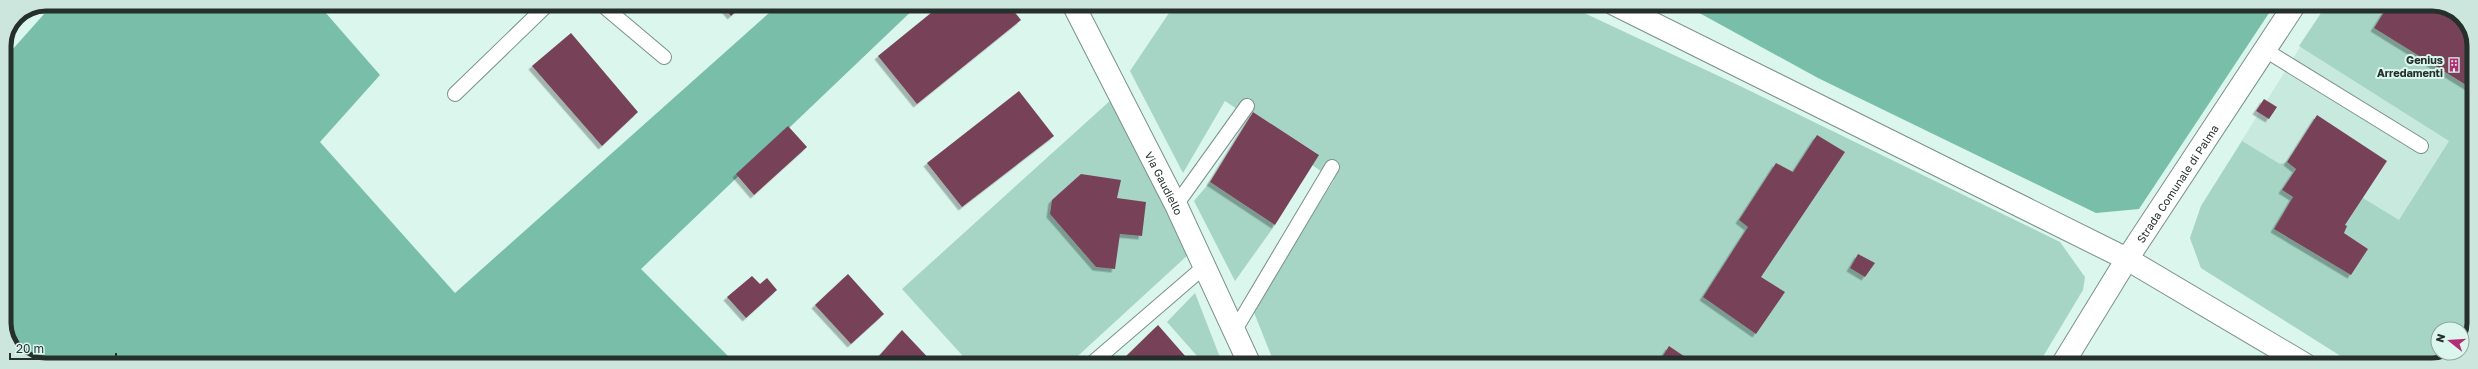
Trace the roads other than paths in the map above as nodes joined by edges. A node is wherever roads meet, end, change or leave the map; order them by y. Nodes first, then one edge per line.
1 (541, 11) edge
2 (609, 11) edge
3 (1077, 11) edge
4 (1628, 11) edge
5 (2290, 11) edge
6 (2265, 50) junction
7 (664, 57) dead end
8 (454, 94) dead end
9 (1247, 106) dead end
10 (2421, 146) dead end
11 (1332, 166) dead end
12 (1176, 205) junction
13 (2127, 259) junction
14 (1205, 266) junction
15 (1235, 330) junction
16 (1098, 358) edge
17 (1247, 358) edge
18 (2066, 358) edge
19 (2294, 358) edge

1 - 8 lane
2 - 7 lane
3 - 12 street, Via Gaudiello
4 - 13 street
5 - 6 street, Strada Comunale di Palma
6 - 10 lane
6 - 13 street, Strada Comunale di Palma
9 - 12 lane
11 - 15 lane
12 - 14 street, Via Gaudiello
13 - 18 street, Strada Comunale di Palma
13 - 19 street
14 - 15 street, Via Gaudiello
14 - 16 lane
15 - 17 street, Via Gaudiello

